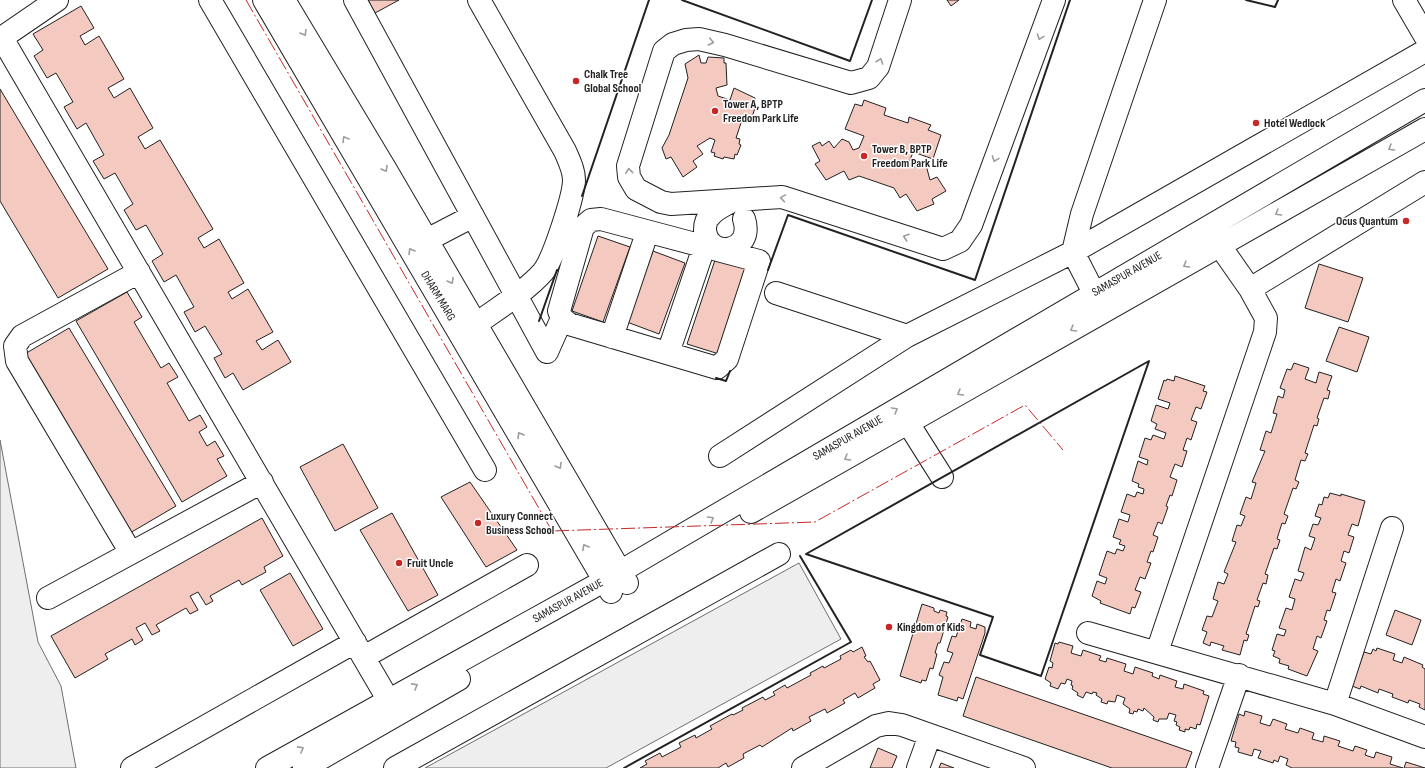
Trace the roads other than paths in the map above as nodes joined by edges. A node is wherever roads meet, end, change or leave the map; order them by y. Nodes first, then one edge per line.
1 (57, 0) edge
2 (210, 0) edge
3 (264, 0) edge
4 (284, 0) edge
5 (355, 0) edge
6 (479, 0) edge
7 (900, 0) edge
8 (1054, 0) edge
9 (1155, 0) edge
10 (1404, 0) edge
11 (1425, 36) edge
12 (1, 39) edge
13 (1425, 51) edge
14 (1425, 100) edge
15 (1425, 129) edge
16 (1425, 182) edge
17 (735, 199) junction
18 (472, 216) junction
19 (744, 219) dead end
20 (647, 233) junction
21 (427, 240) junction
22 (1220, 246) junction
23 (704, 247) junction
24 (1073, 252) junction
25 (139, 272) junction
26 (1250, 288) junction
27 (776, 293) dead end
28 (1094, 293) junction
29 (515, 295) junction
30 (562, 318) junction
31 (476, 324) junction
32 (612, 336) junction
33 (907, 336) junction
34 (668, 353) junction
35 (908, 423) junction
36 (720, 456) dead end
37 (485, 470) dead end
38 (942, 477) dead end
39 (262, 482) junction
40 (1392, 528) dead end
41 (131, 553) junction
42 (779, 554) dead end
43 (527, 565) dead end
44 (616, 582) junction
45 (48, 598) dead end
46 (1088, 633) dead end
47 (359, 649) junction
48 (1157, 652) junction
49 (1239, 676) junction
50 (389, 701) junction
51 (1335, 704) junction
52 (930, 735) junction
53 (1425, 737) edge
54 (132, 768) edge
55 (267, 768) edge
56 (304, 768) edge
57 (395, 768) edge
58 (803, 768) edge
59 (918, 768) edge
60 (1024, 768) edge
61 (1207, 768) edge

1 - 12 street
2 - 37 street
44 -> 3 street, DHARM MARG
4 -> 21 street, DHARM MARG
5 - 18 street
6 - 29 street
17 -> 7 street
8 -> 17 street
9 - 24 street
10 - 11 street
12 - 25 street
13 - 24 street
14 - 28 street, SAMASPUR AVENUE
15 -> 22 street, SAMASPUR AVENUE
16 - 26 street
17 - 19 street
18 - 21 street
18 - 29 street
20 - 23 street
20 - 30 street
20 - 32 street
21 -> 31 street, DHARM MARG
22 - 26 street
22 -> 35 street, SAMASPUR AVENUE
23 - 34 street
23 - 34 street
24 - 28 street
24 - 33 street
25 - 39 street
25 - 41 street
26 - 48 street
27 - 33 street
44 -> 28 street, SAMASPUR AVENUE
29 - 30 street
29 - 31 street
30 - 32 street
31 -> 44 street, DHARM MARG
32 - 34 street
33 - 36 street
35 - 38 street
35 -> 44 street, SAMASPUR AVENUE
39 - 41 street
39 - 47 street
40 - 51 street
41 - 45 street
42 - 57 street
43 - 47 street
50 -> 44 street, SAMASPUR AVENUE
44 - 56 street, SAMASPUR AVENUE
46 - 48 street
47 - 50 street
47 - 54 street
48 - 49 street
49 - 51 street
49 - 61 street
55 -> 50 street, SAMASPUR AVENUE
51 - 53 street
52 - 58 street
52 - 59 street
52 - 60 street

